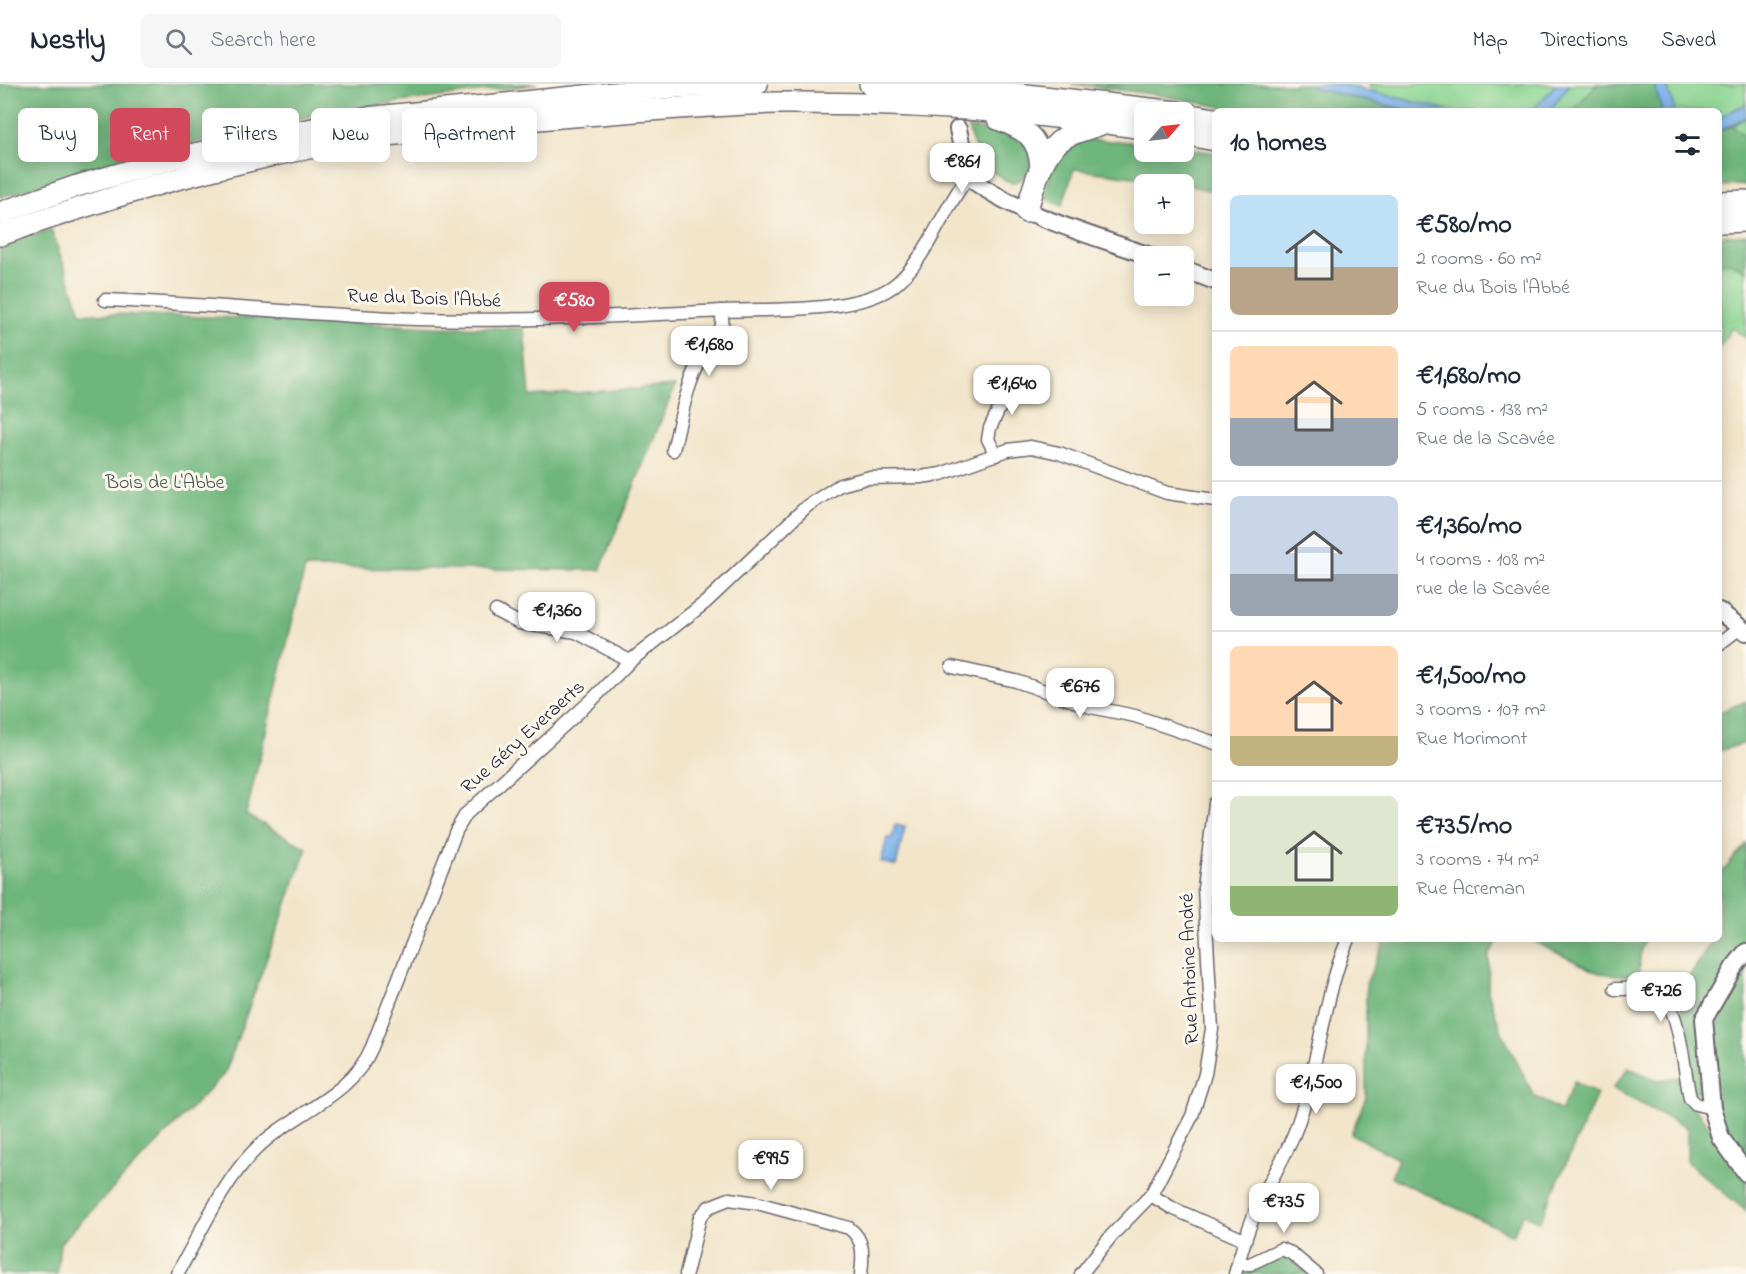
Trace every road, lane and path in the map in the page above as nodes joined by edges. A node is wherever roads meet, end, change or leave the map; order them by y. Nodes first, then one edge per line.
1 (757, 84) edge
2 (870, 84) edge
3 (926, 85) edge
4 (599, 89) edge
5 (1134, 106) edge
6 (978, 111) junction
7 (1194, 116) edge
8 (1212, 119) edge
9 (1106, 123) junction
10 (1134, 127) edge
11 (958, 129) dead end
12 (1194, 136) edge
13 (1212, 139) edge
14 (1041, 168) junction
15 (968, 177) junction
16 (1746, 201) edge
17 (1722, 202) edge
18 (1026, 212) junction
19 (0, 213) edge
20 (1746, 221) edge
21 (1722, 222) edge
22 (0, 235) edge
23 (1134, 250) edge
24 (1194, 273) edge
25 (1212, 279) edge
26 (105, 300) dead end
27 (721, 311) junction
28 (1014, 377) dead end
29 (673, 450) dead end
30 (996, 455) junction
31 (1212, 500) edge
32 (496, 611) dead end
33 (1722, 614) edge
34 (1743, 631) edge
35 (1722, 642) edge
36 (630, 661) junction
37 (952, 667) dead end
38 (1212, 742) edge
39 (1212, 826) edge
40 (1347, 942) edge
41 (1746, 952) edge
42 (1616, 989) dead end
43 (1712, 1108) junction
44 (1746, 1173) edge
45 (1151, 1195) junction
46 (1244, 1240) junction
47 (1236, 1269) edge
48 (177, 1274) edge
49 (686, 1274) edge
50 (861, 1274) edge
51 (1081, 1274) edge
52 (1316, 1274) edge

1 - 4 highway
2 - 3 highway
3 - 5 highway
4 - 19 highway
6 - 9 highway
6 - 14 highway
6 - 22 highway
7 - 8 highway
9 - 10 highway
9 - 14 highway
11 - 15 street
12 - 13 highway
14 - 18 highway
15 - 18 street
15 - 27 street, Rue du Bois l'Abbé
16 - 17 highway
18 - 23 street
20 - 21 highway
24 - 25 street
26 - 27 street, Rue du Bois l'Abbé
27 - 29 street
28 - 30 street
30 - 31 street, Rue Géry Everaerts
30 - 36 street, Rue Géry Everaerts
32 - 36 street
33 - 34 street
34 - 35 street
36 - 48 street, Rue Géry Everaerts
37 - 38 street
39 - 45 street, Rue Antoine André
40 - 46 street
41 - 43 street
42 - 43 street
43 - 44 street
45 - 46 street
45 - 51 street, Rue Antoine André
46 - 47 street
47 - 52 street
49 - 50 street

